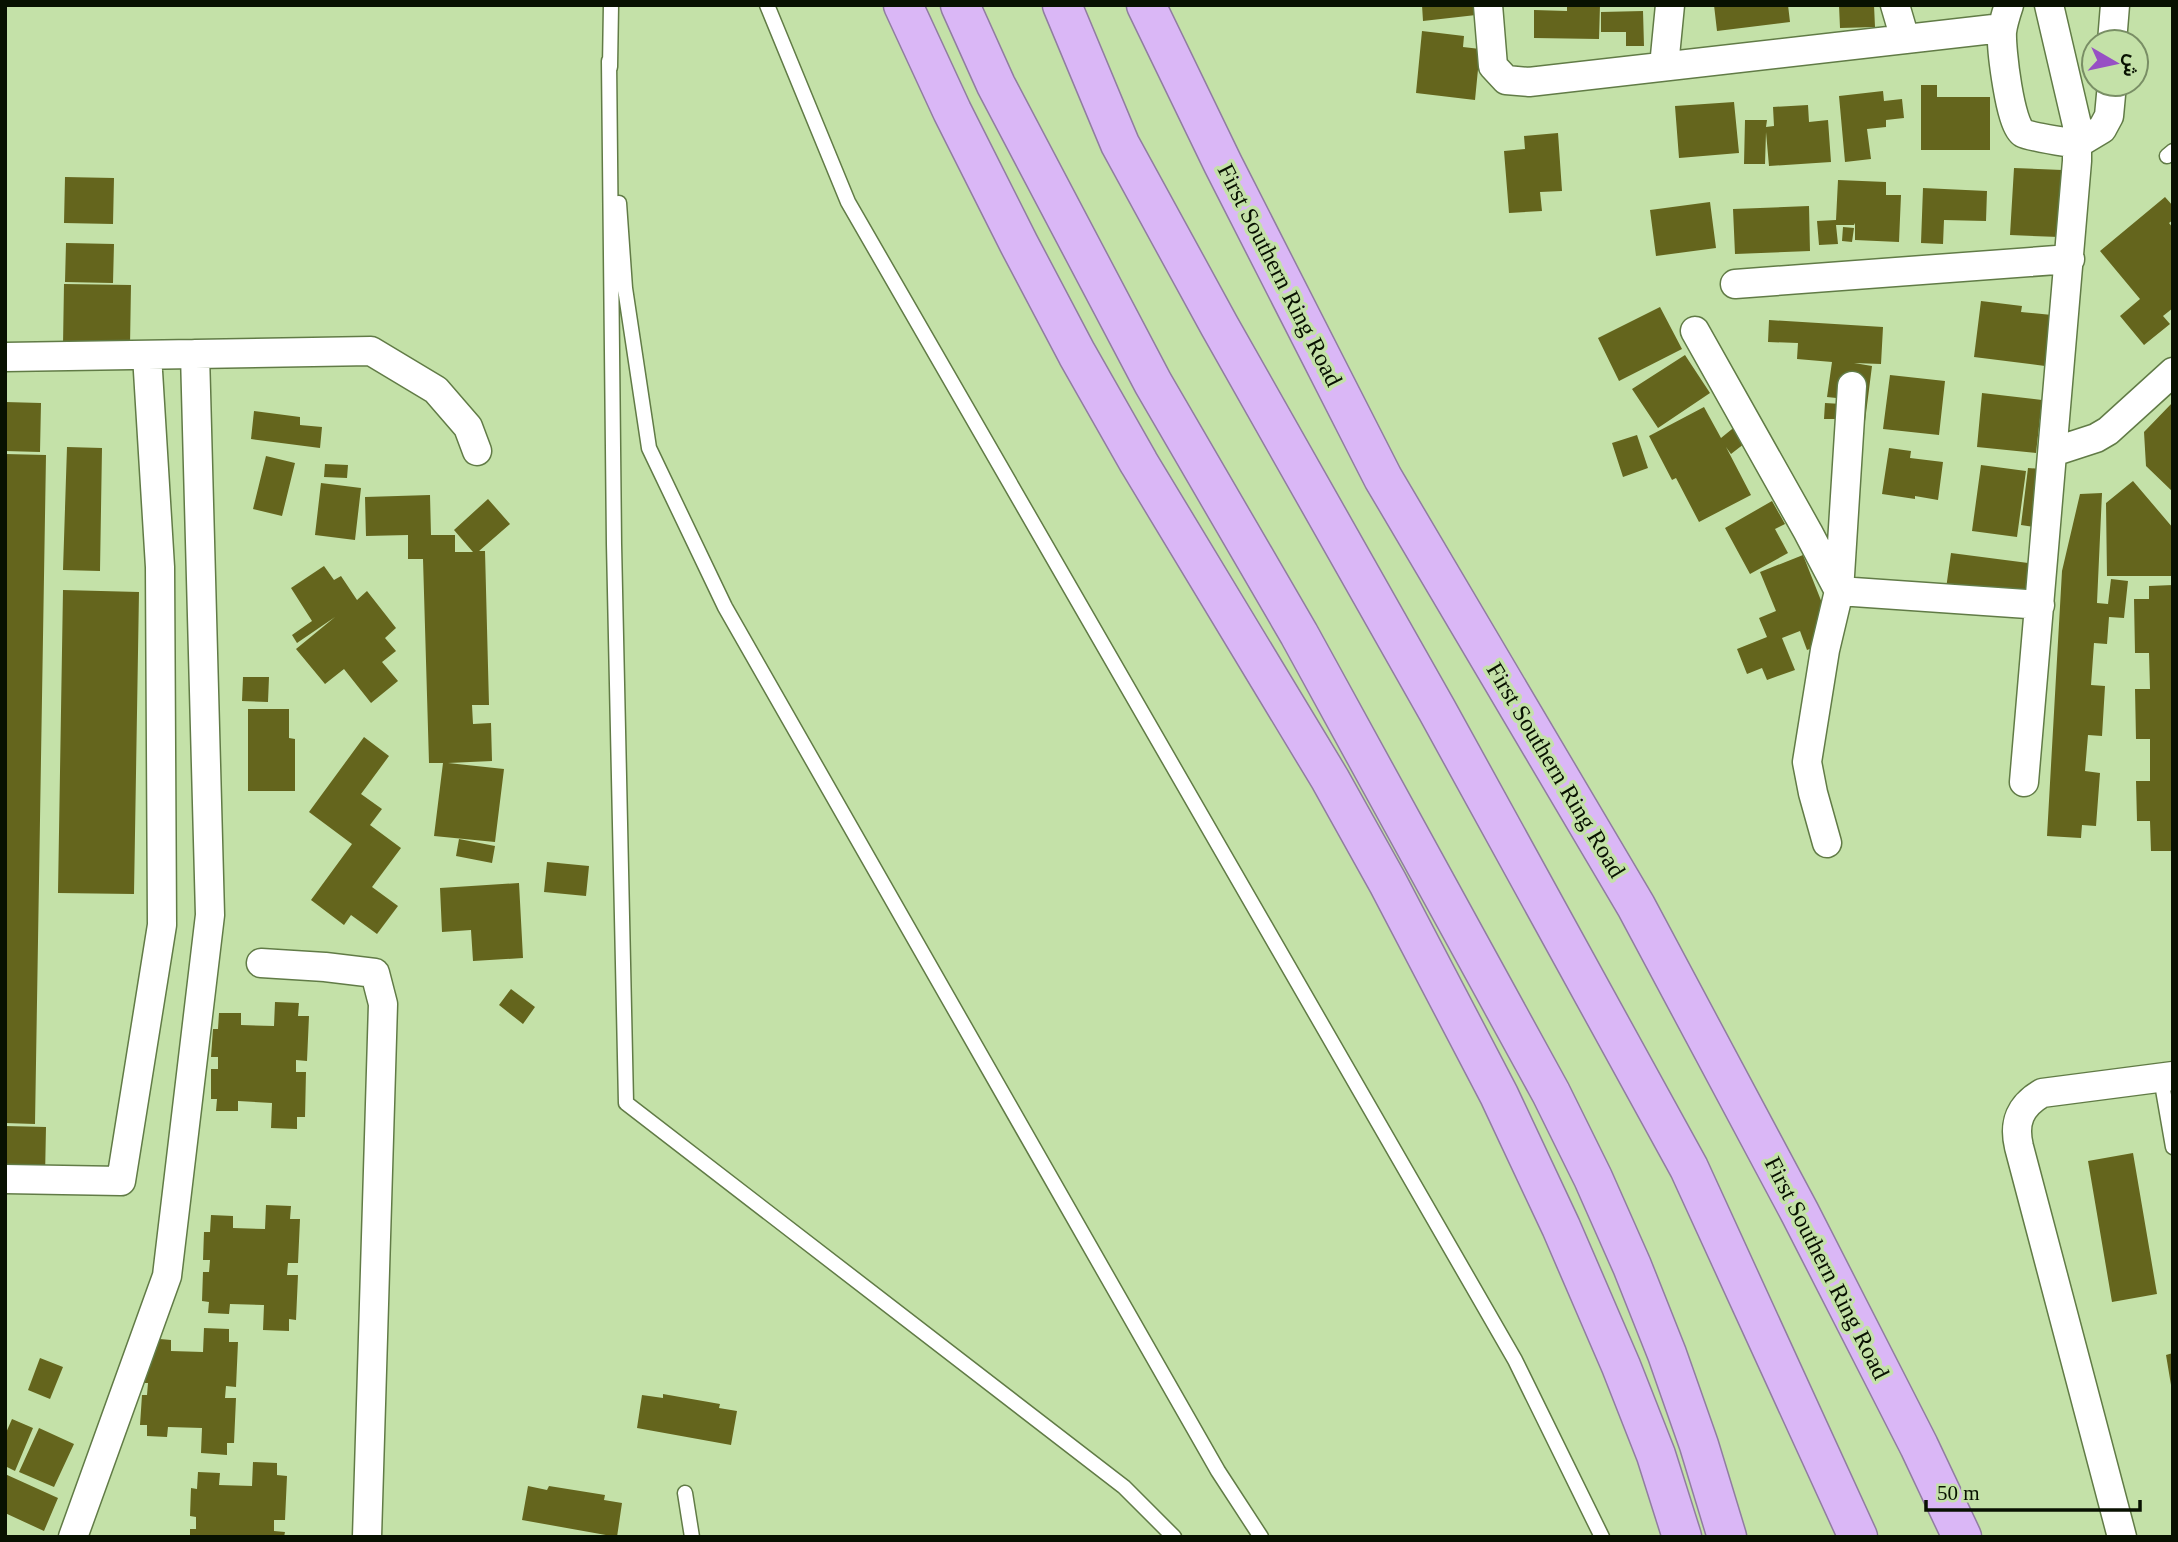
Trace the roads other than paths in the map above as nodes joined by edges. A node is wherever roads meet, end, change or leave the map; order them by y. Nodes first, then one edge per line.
1 (611, 5) edge
2 (767, 5) edge
3 (903, 5) edge
4 (960, 5) edge
5 (976, 5) edge
6 (1062, 5) edge
7 (1146, 5) edge
8 (1488, 5) edge
9 (1670, 5) edge
10 (1895, 5) edge
11 (2049, 5) edge
12 (2115, 5) edge
13 (2006, 17) edge
14 (2113, 28) edge
15 (1905, 39) junction
16 (609, 61) junction
17 (1664, 66) junction
18 (996, 85) junction
19 (2111, 98) edge
20 (2077, 144) junction
21 (2070, 259) junction
22 (1735, 284) dead end
23 (1695, 331) dead end
24 (195, 354) junction
25 (147, 355) junction
26 (5, 357) edge
27 (2173, 372) edge
28 (1852, 386) dead end
29 (477, 451) dead end
30 (2053, 452) junction
31 (1839, 590) junction
32 (2039, 604) junction
33 (2024, 782) dead end
34 (1827, 843) dead end
35 (261, 963) dead end
36 (2167, 1077) edge
37 (2173, 1147) edge
38 (5, 1180) edge
39 (685, 1493) dead end
40 (73, 1537) edge
41 (367, 1537) edge
42 (692, 1537) edge
43 (1174, 1537) edge
44 (1261, 1537) edge
45 (1602, 1537) edge
46 (1682, 1537) edge
47 (1727, 1537) edge
48 (1858, 1537) edge
49 (1962, 1537) edge
50 (2122, 1537) edge

1 - 16 lane
2 - 45 lane
3 - 46 highway
4 - 18 highway
5 - 18 highway
6 - 48 highway
7 - 49 highway, First Southern Ring Road
8 - 17 street
9 - 17 street
10 - 15 street
11 - 20 street
12 - 14 street
13 - 15 street
13 - 20 street
15 - 17 street
16 - 43 lane
16 - 44 lane
18 - 47 highway
19 - 20 street
20 - 21 street
21 - 22 street
21 - 30 street
23 - 31 street
24 - 25 street
24 - 29 street
24 - 40 street
25 - 26 street
25 - 38 street
27 - 30 street
28 - 31 street
30 - 32 street
31 - 32 street
31 - 34 street
32 - 33 street
35 - 41 street
36 - 37 lane
36 - 50 street
39 - 42 lane

